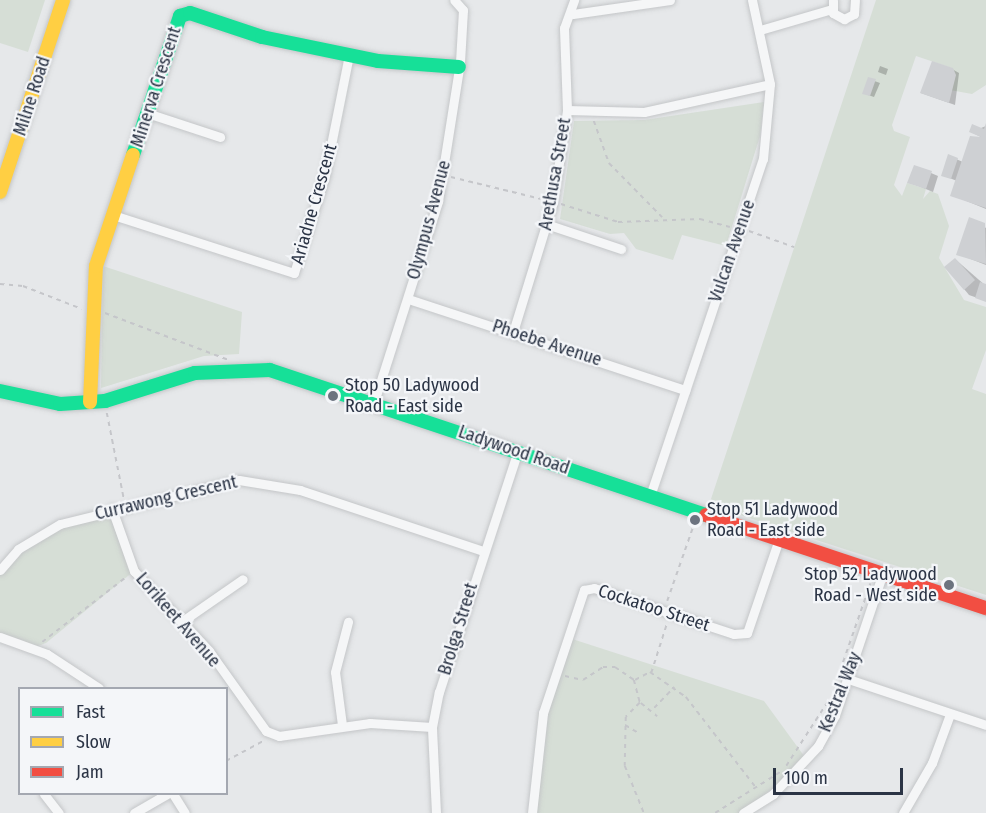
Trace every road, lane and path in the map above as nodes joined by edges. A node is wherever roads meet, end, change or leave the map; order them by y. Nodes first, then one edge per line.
1 (63, 0) edge
2 (454, 0) edge
3 (574, 0) edge
4 (670, 0) edge
5 (752, 0) edge
6 (855, 0) edge
7 (833, 5) edge
8 (573, 14) junction
9 (760, 30) junction
10 (349, 55) junction
11 (459, 67) junction
12 (770, 84) junction
13 (567, 110) junction
14 (592, 111) junction
15 (147, 113) junction
16 (220, 137) dead end
17 (443, 175) junction
18 (0, 192) edge
19 (553, 202) junction
20 (113, 215) junction
21 (664, 218) junction
22 (549, 225) junction
23 (740, 229) junction
24 (794, 247) dead end
25 (621, 249) dead end
26 (0, 284) edge
27 (408, 298) junction
28 (86, 310) dead end
29 (101, 312) dead end
30 (513, 332) junction
31 (240, 361) dead end
32 (685, 390) junction
33 (0, 391) edge
34 (105, 401) junction
35 (90, 402) junction
36 (374, 402) junction
37 (518, 452) junction
38 (650, 496) junction
39 (125, 506) junction
40 (112, 509) junction
41 (698, 511) junction
42 (779, 539) junction
43 (483, 551) junction
44 (0, 570) edge
45 (134, 571) junction
46 (243, 579) dead end
47 (880, 581) junction
48 (986, 608) edge
49 (664, 611) junction
50 (182, 622) junction
51 (348, 622) dead end
52 (0, 637) edge
53 (33, 648) junction
54 (555, 672) junction
55 (651, 673) junction
56 (848, 679) junction
57 (634, 680) junction
58 (836, 683) dead end
59 (97, 687) edge
60 (674, 687) junction
61 (832, 694) dead end
62 (640, 703) junction
63 (654, 708) junction
64 (950, 714) junction
65 (657, 716) dead end
66 (624, 724) junction
67 (342, 725) junction
68 (986, 725) edge
69 (432, 727) junction
70 (640, 734) dead end
71 (273, 736) junction
72 (228, 760) edge
73 (758, 790) junction
74 (45, 795) edge
75 (165, 795) edge
76 (174, 795) edge
77 (59, 813) edge
78 (134, 813) edge
79 (185, 813) edge
80 (436, 813) edge
81 (532, 813) edge
82 (644, 813) edge
83 (716, 813) edge
84 (743, 813) edge
85 (903, 813) edge

1 - 18 street, Milne Road
2 - 11 street, Olympus Avenue
3 - 8 street, Arethusa Street
4 - 8 street
5 - 9 street, Vulcan Avenue
6 - 7 street
7 - 9 street
8 - 13 street, Arethusa Street
9 - 12 street, Vulcan Avenue
10 - 11 street, Minerva Crescent
10 - 15 street, Minerva Crescent
10 - 20 street, Ariadne Crescent
11 - 17 street, Olympus Avenue
12 - 14 street
12 - 23 street, Vulcan Avenue
13 - 14 street
13 - 19 street, Arethusa Street
14 - 21 path
15 - 16 street
15 - 20 street, Minerva Crescent
17 - 19 path
17 - 27 street, Olympus Avenue
19 - 21 path
19 - 22 street, Arethusa Street
20 - 35 street, Minerva Crescent
21 - 23 path
22 - 25 street
22 - 30 street, Arethusa Street
23 - 24 path
23 - 32 street, Vulcan Avenue
26 - 28 path
27 - 30 street, Phoebe Avenue
27 - 36 street, Olympus Avenue
29 - 31 path
30 - 32 street, Phoebe Avenue
32 - 38 street, Vulcan Avenue
33 - 35 street, Ladywood Road
34 - 35 street, Ladywood Road
34 - 36 street, Ladywood Road
34 - 39 path
36 - 37 street, Ladywood Road
37 - 38 street, Ladywood Road
37 - 43 street, Brolga Street
38 - 41 street, Ladywood Road
39 - 40 street, Currawong Crescent
39 - 43 street, Currawong Crescent
40 - 44 street, Currawong Crescent
40 - 45 street, Lorikeet Avenue
41 - 42 street, Ladywood Road
41 - 49 path
42 - 47 street, Ladywood Road
42 - 49 street, Cockatoo Street
43 - 69 street, Brolga Street
45 - 50 street, Lorikeet Avenue
45 - 53 path
46 - 50 street
47 - 48 street, Ladywood Road
47 - 56 street, Kestral Way
47 - 58 path
49 - 54 street, Cockatoo Street
49 - 55 path
50 - 71 street, Lorikeet Avenue
51 - 67 street
52 - 53 street
53 - 59 street
54 - 57 path
54 - 81 street, Cockatoo Street
55 - 57 path
55 - 60 path
56 - 64 street
56 - 84 street, Kestral Way
57 - 62 path
60 - 63 path
60 - 73 path
61 - 73 path
62 - 63 path
62 - 66 path
63 - 65 path
64 - 68 street
64 - 85 street
66 - 70 path
66 - 82 path
67 - 69 street
67 - 71 street
69 - 80 street, Brolga Street
71 - 72 path
73 - 83 path
74 - 77 street
75 - 78 street
76 - 79 street

